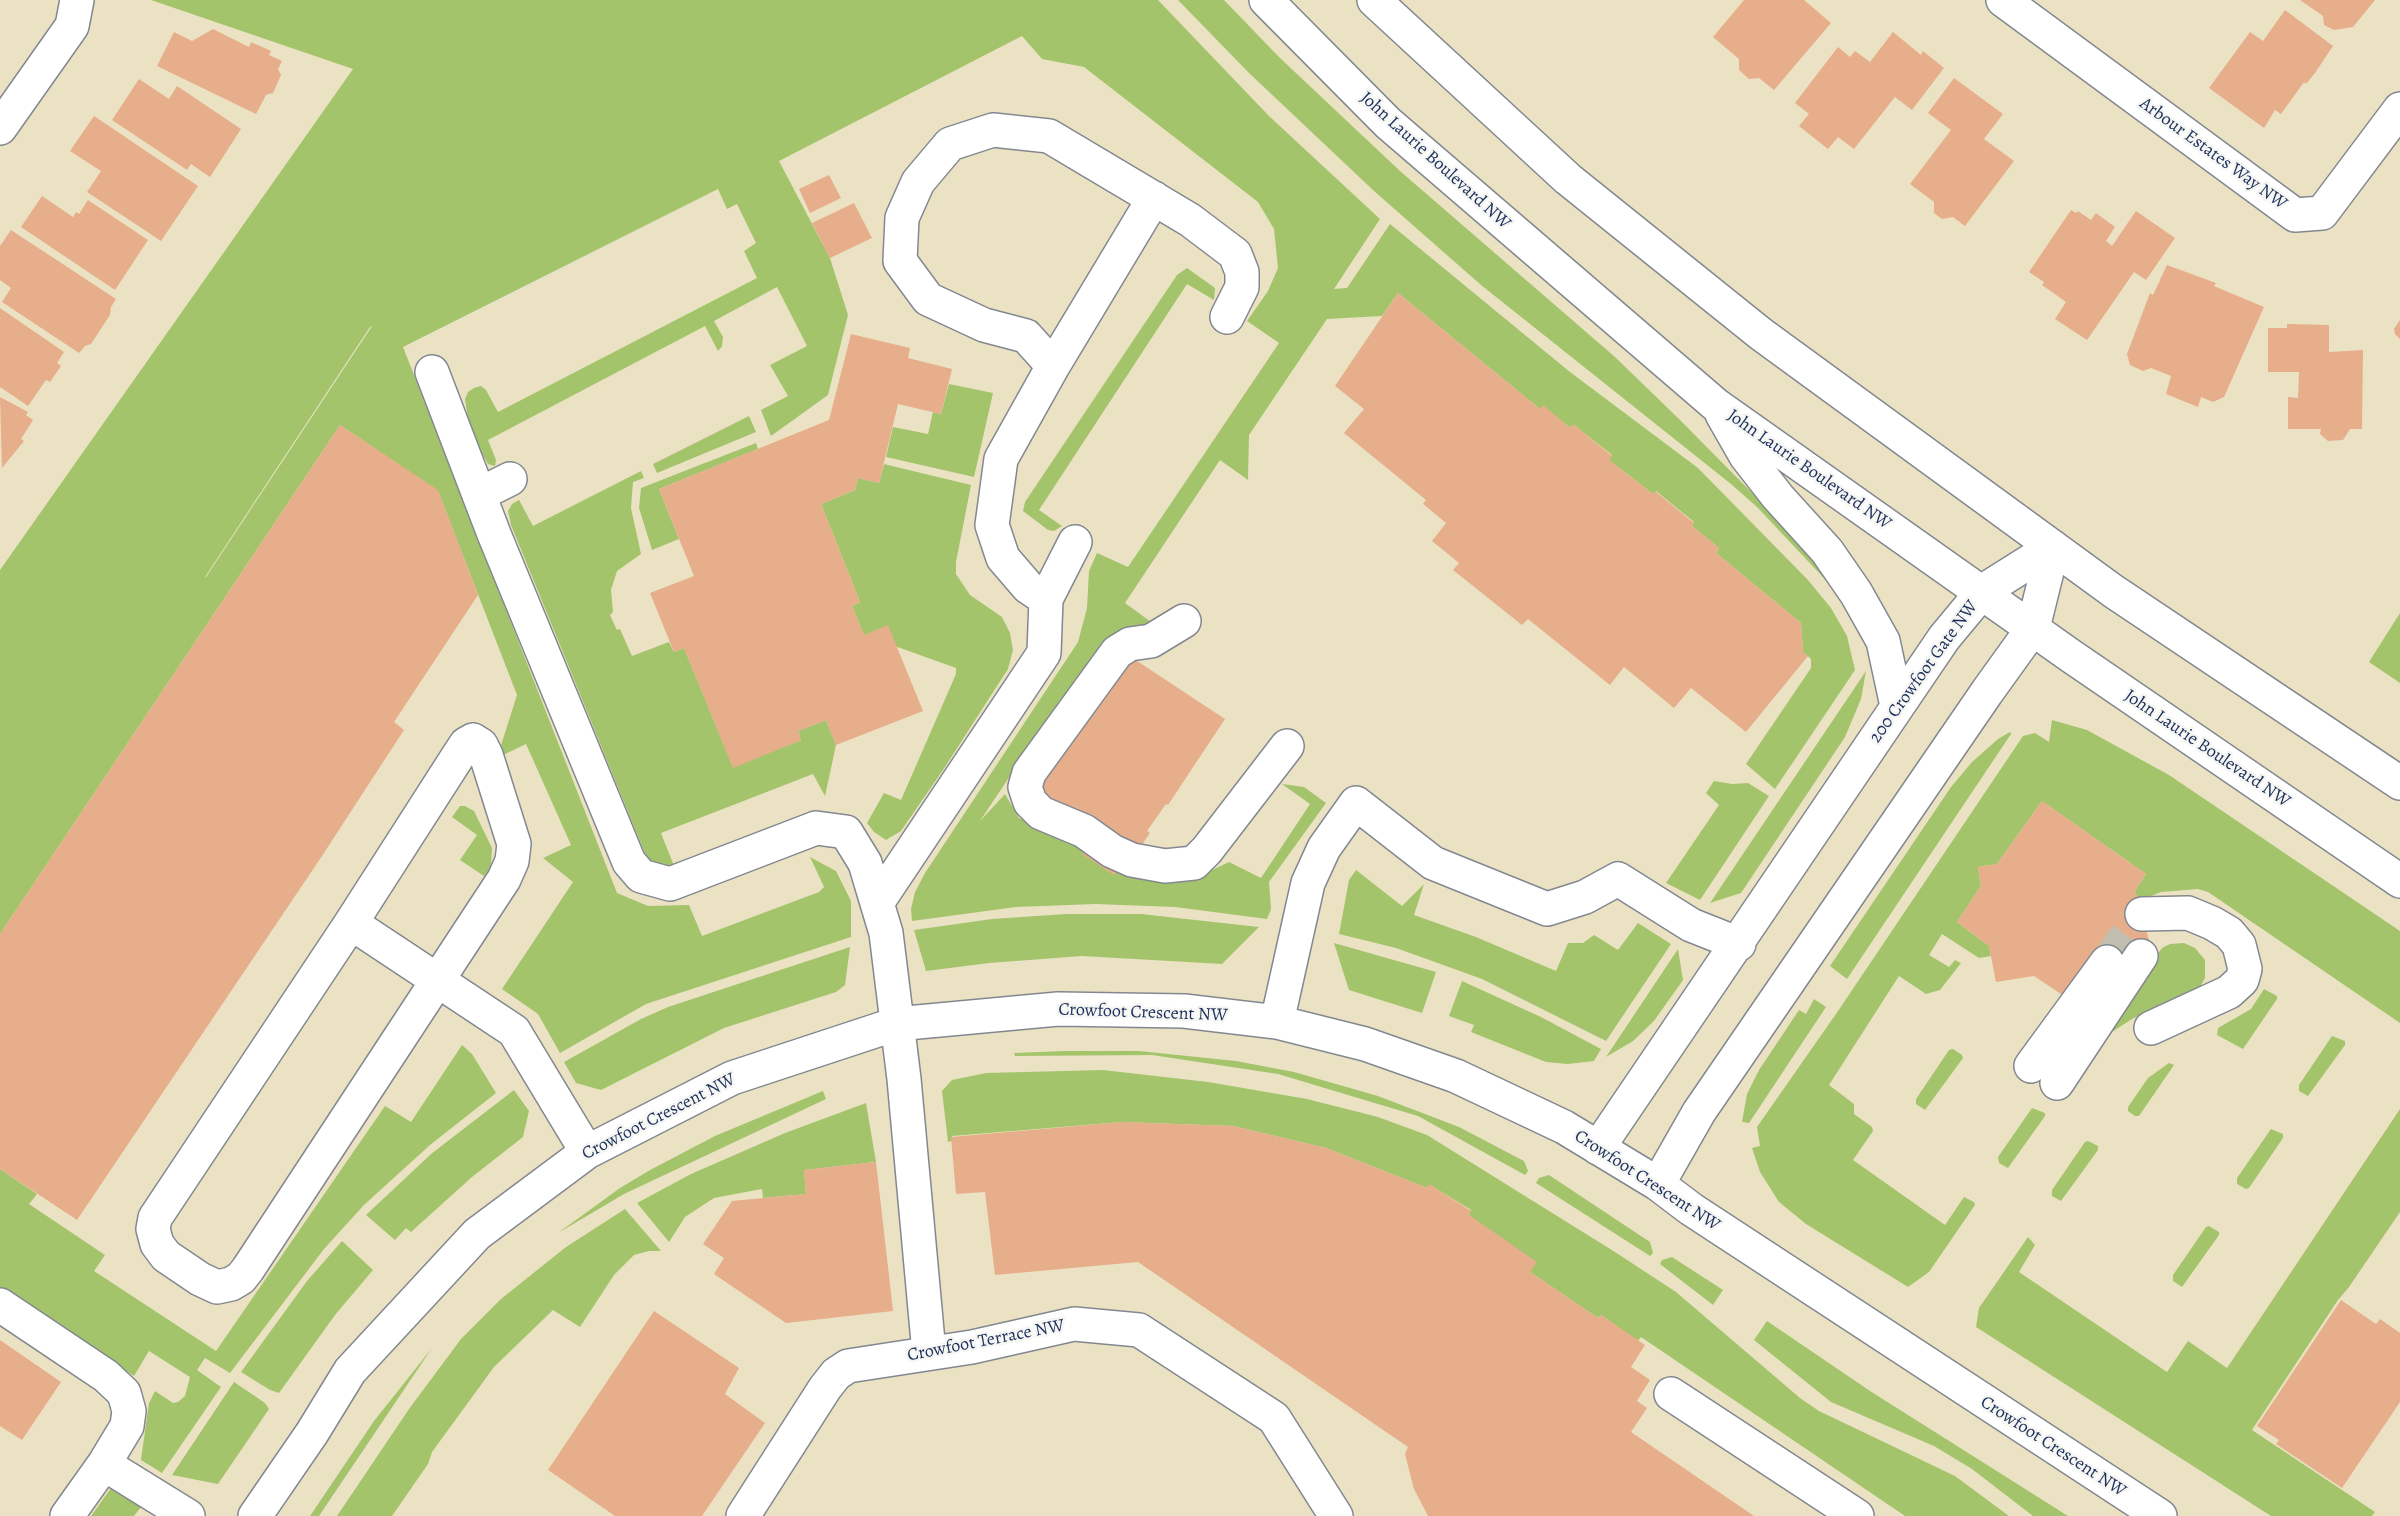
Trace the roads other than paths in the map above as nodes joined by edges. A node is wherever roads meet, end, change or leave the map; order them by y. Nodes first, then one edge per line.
1 (77, 0) edge
2 (1266, 0) edge
3 (1374, 0) edge
4 (2004, 0) edge
5 (2400, 109) edge
6 (0, 128) edge
7 (1154, 198) junction
8 (1227, 317) dead end
9 (1053, 366) junction
10 (432, 372) dead end
11 (1716, 405) junction
12 (510, 479) dead end
13 (480, 494) junction
14 (1075, 542) dead end
15 (2053, 547) junction
16 (1983, 591) junction
17 (1046, 598) junction
18 (1185, 621) dead end
19 (2033, 628) junction
20 (1897, 706) junction
21 (1287, 746) dead end
22 (2400, 783) edge
23 (2400, 881) edge
24 (877, 903) junction
25 (351, 923) junction
26 (1739, 944) junction
27 (2107, 962) tunnel mouth
28 (440, 979) junction
29 (1277, 1022) junction
30 (896, 1024) junction
31 (2151, 1028) dead end
32 (1598, 1148) junction
33 (587, 1152) junction
34 (1658, 1184) junction
35 (0, 1305) edge
36 (929, 1353) junction
37 (1671, 1394) dead end
38 (104, 1464) junction
39 (67, 1516) edge
40 (188, 1516) edge
41 (255, 1516) edge
42 (743, 1516) edge
43 (1336, 1516) edge
44 (1857, 1516) edge
45 (2160, 1516) edge

1 - 6 street
2 - 11 street, John Laurie Boulevard NW
3 - 15 street
4 - 5 street, Arbour Estates Way NW
7 - 8 street
7 - 9 street
7 - 9 street
9 - 17 street
10 - 13 street
11 - 16 street, John Laurie Boulevard NW
11 - 20 street
12 - 13 street
13 - 24 street
14 - 17 street
15 - 16 street, 200 Crowfoot Gate NW
15 - 19 street
15 - 22 street
16 - 19 street, John Laurie Boulevard NW
16 - 20 street, 200 Crowfoot Gate NW
17 - 24 street
18 - 21 street
19 - 23 street, John Laurie Boulevard NW
19 - 34 street
20 - 26 street, 200 Crowfoot Gate NW
24 - 30 street
25 - 28 street
25 - 28 street
25 - 28 street
26 - 29 street
26 - 32 street, 200 Crowfoot Gate NW
27 - 31 street
28 - 33 street
29 - 30 street, Crowfoot Crescent NW
29 - 32 street, Crowfoot Crescent NW
30 - 33 street, Crowfoot Crescent NW
30 - 36 street
32 - 34 street, Crowfoot Crescent NW
33 - 41 street, Crowfoot Crescent NW
34 - 45 street, Crowfoot Crescent NW
35 - 38 street
36 - 42 street, Crowfoot Terrace NW
36 - 43 street, Crowfoot Terrace NW
37 - 44 street
38 - 39 street
38 - 40 street

